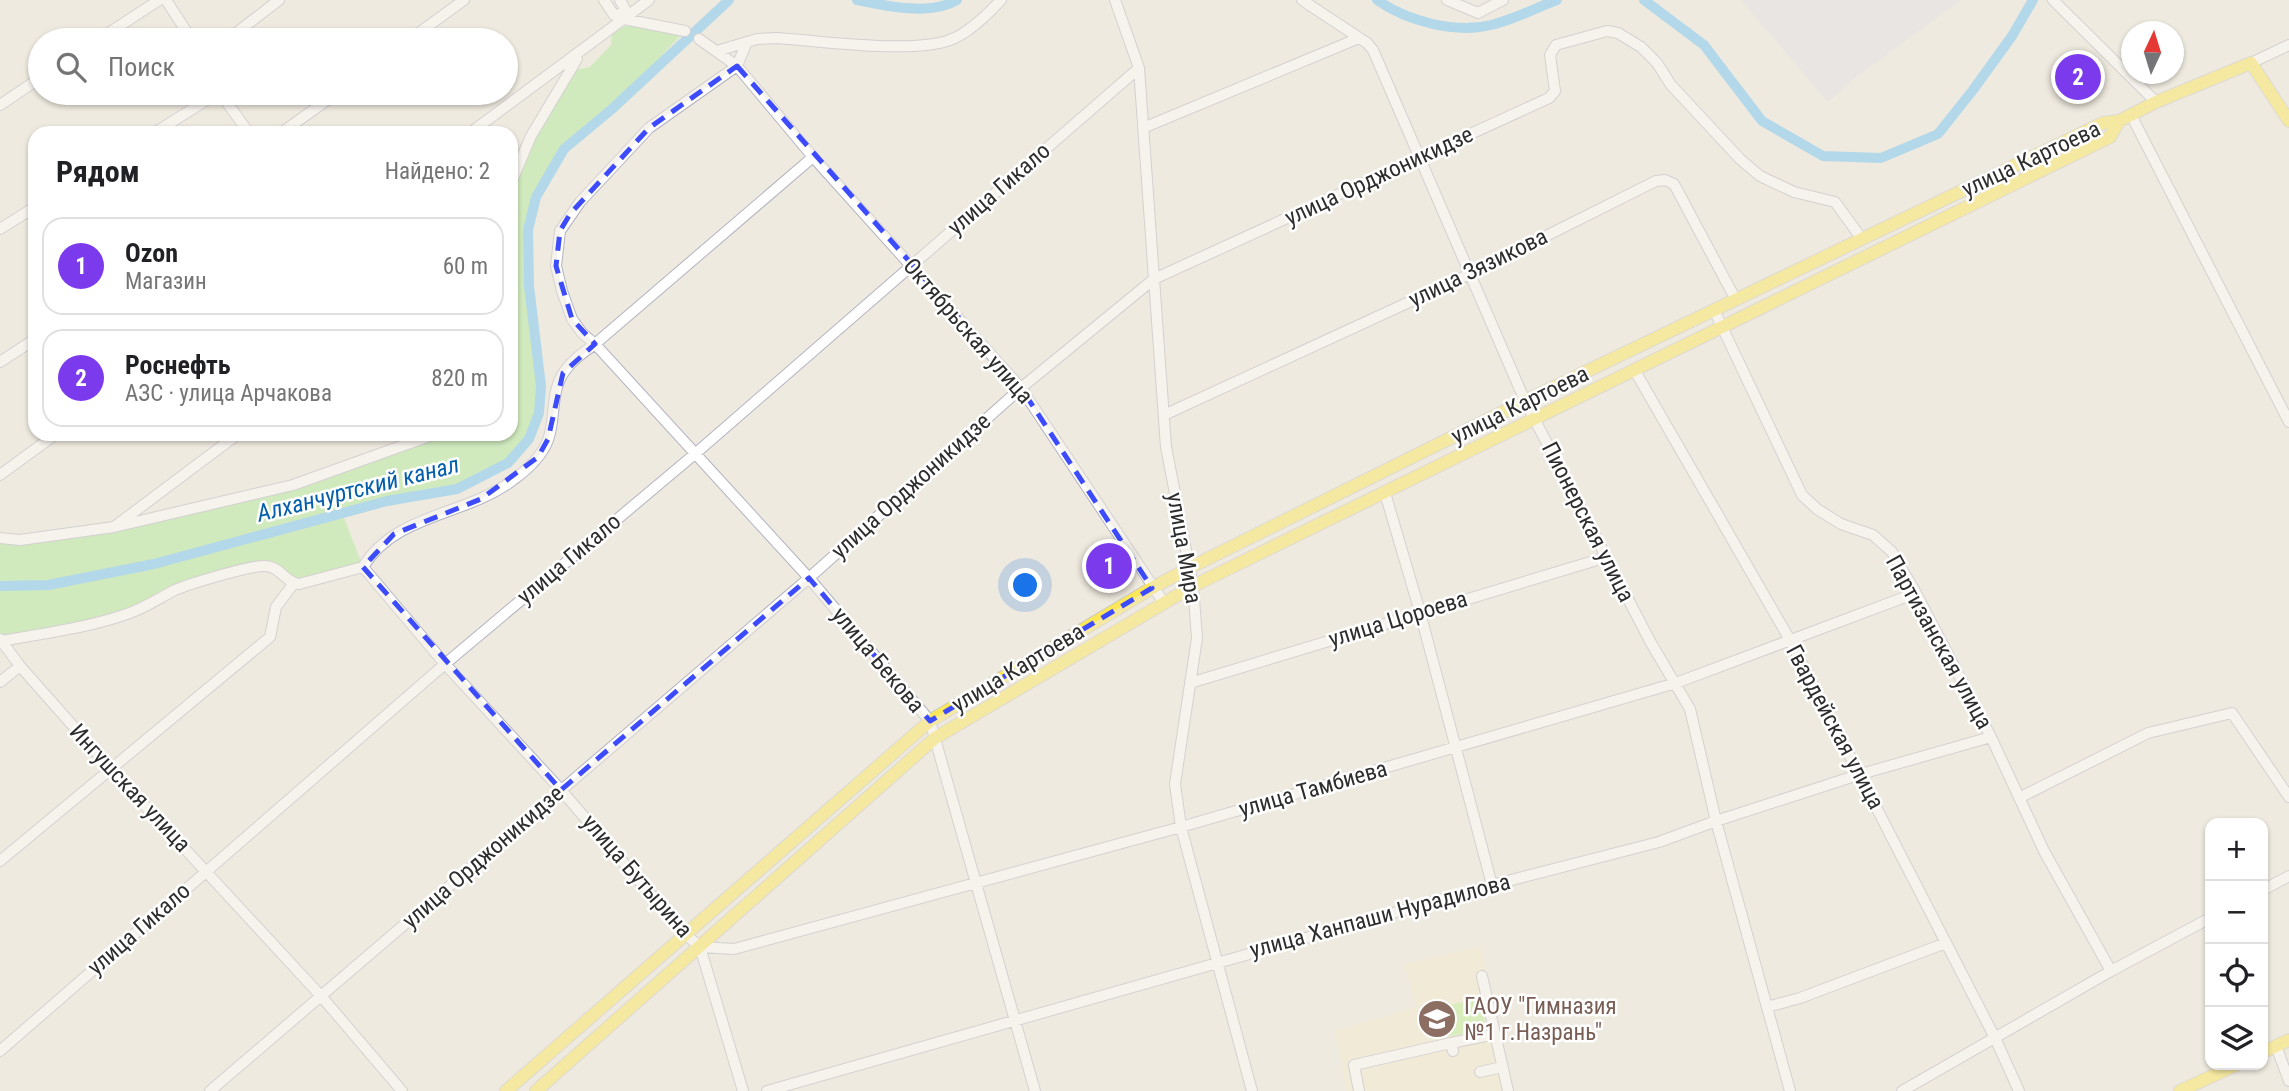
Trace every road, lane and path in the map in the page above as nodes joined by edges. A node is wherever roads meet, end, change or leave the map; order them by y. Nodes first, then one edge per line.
1 (159, 0) edge
2 (166, 0) edge
3 (279, 0) edge
4 (464, 0) edge
5 (604, 0) edge
6 (620, 0) edge
7 (649, 0) edge
8 (1001, 0) edge
9 (1115, 0) edge
10 (1301, 0) edge
11 (1447, 0) edge
12 (1503, 0) edge
13 (2060, 2) edge
14 (622, 16) junction
15 (116, 28) edge
16 (184, 28) edge
17 (243, 28) edge
18 (426, 28) edge
19 (685, 32) dead end
20 (1359, 38) junction
21 (699, 39) dead end
22 (746, 44) junction
23 (2289, 45) edge
24 (717, 51) junction
25 (580, 53) junction
26 (2250, 63) junction
27 (737, 66) junction
28 (1139, 68) junction
29 (28, 86) edge
30 (518, 98) edge
31 (2156, 102) junction
32 (0, 105) edge
33 (200, 105) edge
34 (228, 105) edge
35 (320, 105) edge
36 (508, 105) edge
37 (2131, 115) junction
38 (2119, 121) junction
39 (2289, 121) edge
40 (165, 126) edge
41 (244, 126) edge
42 (291, 126) edge
43 (480, 126) edge
44 (1143, 128) junction
45 (813, 157) junction
46 (1418, 158) junction
47 (518, 167) edge
48 (28, 211) edge
49 (0, 229) edge
50 (1862, 240) junction
51 (911, 266) junction
52 (1469, 274) junction
53 (1154, 279) junction
54 (1736, 300) junction
55 (1714, 310) junction
56 (1723, 328) junction
57 (28, 344) edge
58 (595, 344) junction
59 (0, 362) edge
60 (1635, 371) junction
61 (1021, 388) junction
62 (1525, 401) junction
63 (1164, 415) junction
64 (1535, 419) junction
65 (2289, 422) edge
66 (46, 441) edge
67 (229, 441) edge
68 (416, 441) edge
69 (696, 453) junction
70 (0, 475) edge
71 (1385, 493) junction
72 (114, 527) junction
73 (0, 538) edge
74 (1607, 557) junction
75 (363, 567) junction
76 (1191, 567) junction
77 (808, 578) junction
78 (294, 583) junction
79 (1194, 586) junction
80 (1152, 588) junction
81 (1916, 593) junction
82 (1164, 603) junction
83 (1420, 612) junction
84 (1, 640) edge
85 (1790, 640) junction
86 (445, 664) junction
87 (20, 666) junction
88 (0, 682) edge
89 (1190, 683) junction
90 (1676, 683) junction
91 (930, 721) junction
92 (1991, 737) junction
93 (935, 738) junction
94 (1454, 748) junction
95 (111, 769) junction
96 (1861, 774) junction
97 (561, 790) junction
98 (2289, 797) edge
99 (2019, 798) junction
100 (1716, 821) junction
101 (1181, 827) junction
102 (0, 861) edge
103 (206, 870) junction
104 (2289, 876) edge
105 (975, 883) junction
106 (1492, 885) junction
107 (2268, 887) edge
108 (2205, 921) edge
109 (684, 933) junction
110 (1947, 943) junction
111 (700, 947) junction
112 (1217, 961) junction
113 (2111, 971) junction
114 (1482, 976) dead end
115 (321, 996) junction
116 (1767, 1007) junction
117 (1015, 1021) junction
118 (1495, 1034) junction
119 (1995, 1038) junction
120 (2289, 1040) edge
121 (2276, 1046) junction
122 (2268, 1050) edge
123 (0, 1051) edge
124 (1502, 1067) junction
125 (2225, 1070) edge
126 (1480, 1072) dead end
127 (2289, 1081) edge
128 (210, 1091) edge
129 (402, 1091) edge
130 (506, 1091) edge
131 (536, 1091) edge
132 (743, 1091) edge
133 (767, 1091) edge
134 (1035, 1091) edge
135 (1252, 1091) edge
136 (1359, 1091) edge
137 (1508, 1091) edge
138 (1790, 1091) edge
139 (1902, 1091) edge
140 (2019, 1091) edge
141 (2180, 1091) edge

1 - 15 street
2 - 16 street
3 - 17 street
4 - 18 street
5 - 14 street
6 - 14 street
7 - 14 street
8 - 22 street
9 - 28 street, улица Мира
10 - 20 street, Пионерская улица
11 - 12 street
13 - 31 street
14 - 19 street
14 - 25 street
20 - 44 street
20 - 46 street, Пионерская улица
21 - 24 street, Октябрьская улица
22 - 24 street
22 - 27 street
23 - 26 street
24 - 27 street, Октябрьская улица
25 - 30 street
25 - 47 street
26 - 31 main road
26 - 39 main road
27 - 45 street, Октябрьская улица
27 - 58 street, улица Бекова
28 - 44 street, улица Мира
28 - 51 street, улица Гикало
29 - 32 street
31 - 37 main road
33 - 40 street
34 - 41 street
35 - 42 street
36 - 43 street
37 - 38 main road
37 - 65 street
38 - 50 main road, улица Картоева
38 - 56 main road, улица Картоева
44 - 53 street, улица Мира
45 - 51 street, Октябрьская улица
45 - 58 street
46 - 50 street, улица Орджоникидзе
46 - 52 street, Пионерская улица
46 - 53 street, улица Орджоникидзе
48 - 49 street
50 - 54 main road, улица Картоева
51 - 61 street, Октябрьская улица
51 - 69 street, улица Гикало
52 - 54 street, улица Зязикова
52 - 62 street, Пионерская улица
52 - 63 street, улица Зязикова
53 - 61 street, улица Орджоникидзе
53 - 63 street, улица Мира
54 - 55 main road, улица Картоева
55 - 56 street, Партизанская улица
55 - 62 main road, улица Картоева
56 - 60 main road, улица Картоева
56 - 81 street, Партизанская улица
57 - 59 street
58 - 69 street, улица Бекова
58 - 75 street
60 - 64 main road, улица Картоева
60 - 85 street, Гвардейская улица
61 - 77 street, улица Орджоникидзе
61 - 80 street, Октябрьская улица
62 - 64 street, Пионерская улица
62 - 76 main road, улица Картоева
63 - 76 street, улица Мира
64 - 71 main road, улица Картоева
64 - 74 street, Пионерская улица
66 - 70 street
67 - 72 street
68 - 72 street
69 - 77 street, улица Бекова
69 - 86 street, улица Гикало
71 - 79 main road, улица Картоева
71 - 83 street
72 - 73 street
74 - 83 street, улица Цороева
74 - 90 street, Пионерская улица
75 - 78 street
75 - 86 street, улица Бутырина
76 - 79 street, улица Мира
76 - 80 main road, улица Картоева
77 - 91 street, улица Бекова
77 - 97 street, улица Орджоникидзе
78 - 84 street
78 - 95 street
79 - 82 main road, улица Картоева
79 - 89 street, улица Мира
80 - 82 street, Октябрьская улица
80 - 91 main road, улица Картоева
81 - 85 street, улица Тамбиева
81 - 92 street, Партизанская улица
82 - 93 main road, улица Картоева
83 - 89 street, улица Цороева
83 - 94 street
84 - 87 street, Ингушская улица
85 - 90 street, улица Тамбиева
85 - 96 street, Гвардейская улица
86 - 97 street, улица Бутырина
86 - 103 street, улица Гикало
87 - 88 street
87 - 95 street, Ингушская улица
89 - 101 street, улица Мира
90 - 94 street, улица Тамбиева
90 - 100 street, Пионерская улица
91 - 93 street, улица Бекова
91 - 109 main road, улица Картоева
92 - 96 street, улица Ханпаши Нурадилова
92 - 99 street, Партизанская улица
93 - 105 street, улица Бекова
93 - 111 main road, улица Картоева
94 - 101 street, улица Тамбиева
94 - 106 street
95 - 102 street
95 - 103 street, Ингушская улица
96 - 100 street, улица Ханпаши Нурадилова
96 - 110 street, Гвардейская улица
97 - 109 street, улица Бутырина
97 - 115 street, улица Орджоникидзе
98 - 99 street
99 - 113 street, Партизанская улица
100 - 106 street, улица Ханпаши Нурадилова
100 - 116 street, Пионерская улица
101 - 105 street, улица Тамбиева
101 - 112 street, улица Мира
103 - 115 street, Ингушская улица
103 - 123 street, улица Гикало
104 - 107 street
105 - 111 street, улица Тамбиева
105 - 117 street, улица Бекова
106 - 112 street, улица Ханпаши Нурадилова
108 - 113 street
109 - 111 street, улица Бутырина
109 - 130 main road, улица Картоева
110 - 116 street
110 - 119 street, Гвардейская улица
111 - 131 main road, улица Картоева
111 - 132 street, улица Бутырина
112 - 117 street, улица Ханпаши Нурадилова
112 - 135 street, улица Мира
113 - 119 street
114 - 118 street
115 - 128 street, улица Орджоникидзе
115 - 129 street, Ингушская улица
116 - 138 street, Пионерская улица
117 - 133 street, улица Ханпаши Нурадилова
117 - 134 street, улица Бекова
118 - 124 street
118 - 136 street
119 - 139 street
119 - 140 street, Гвардейская улица
120 - 121 main road
121 - 122 main road
121 - 127 street
124 - 126 street
124 - 137 street
125 - 141 main road

